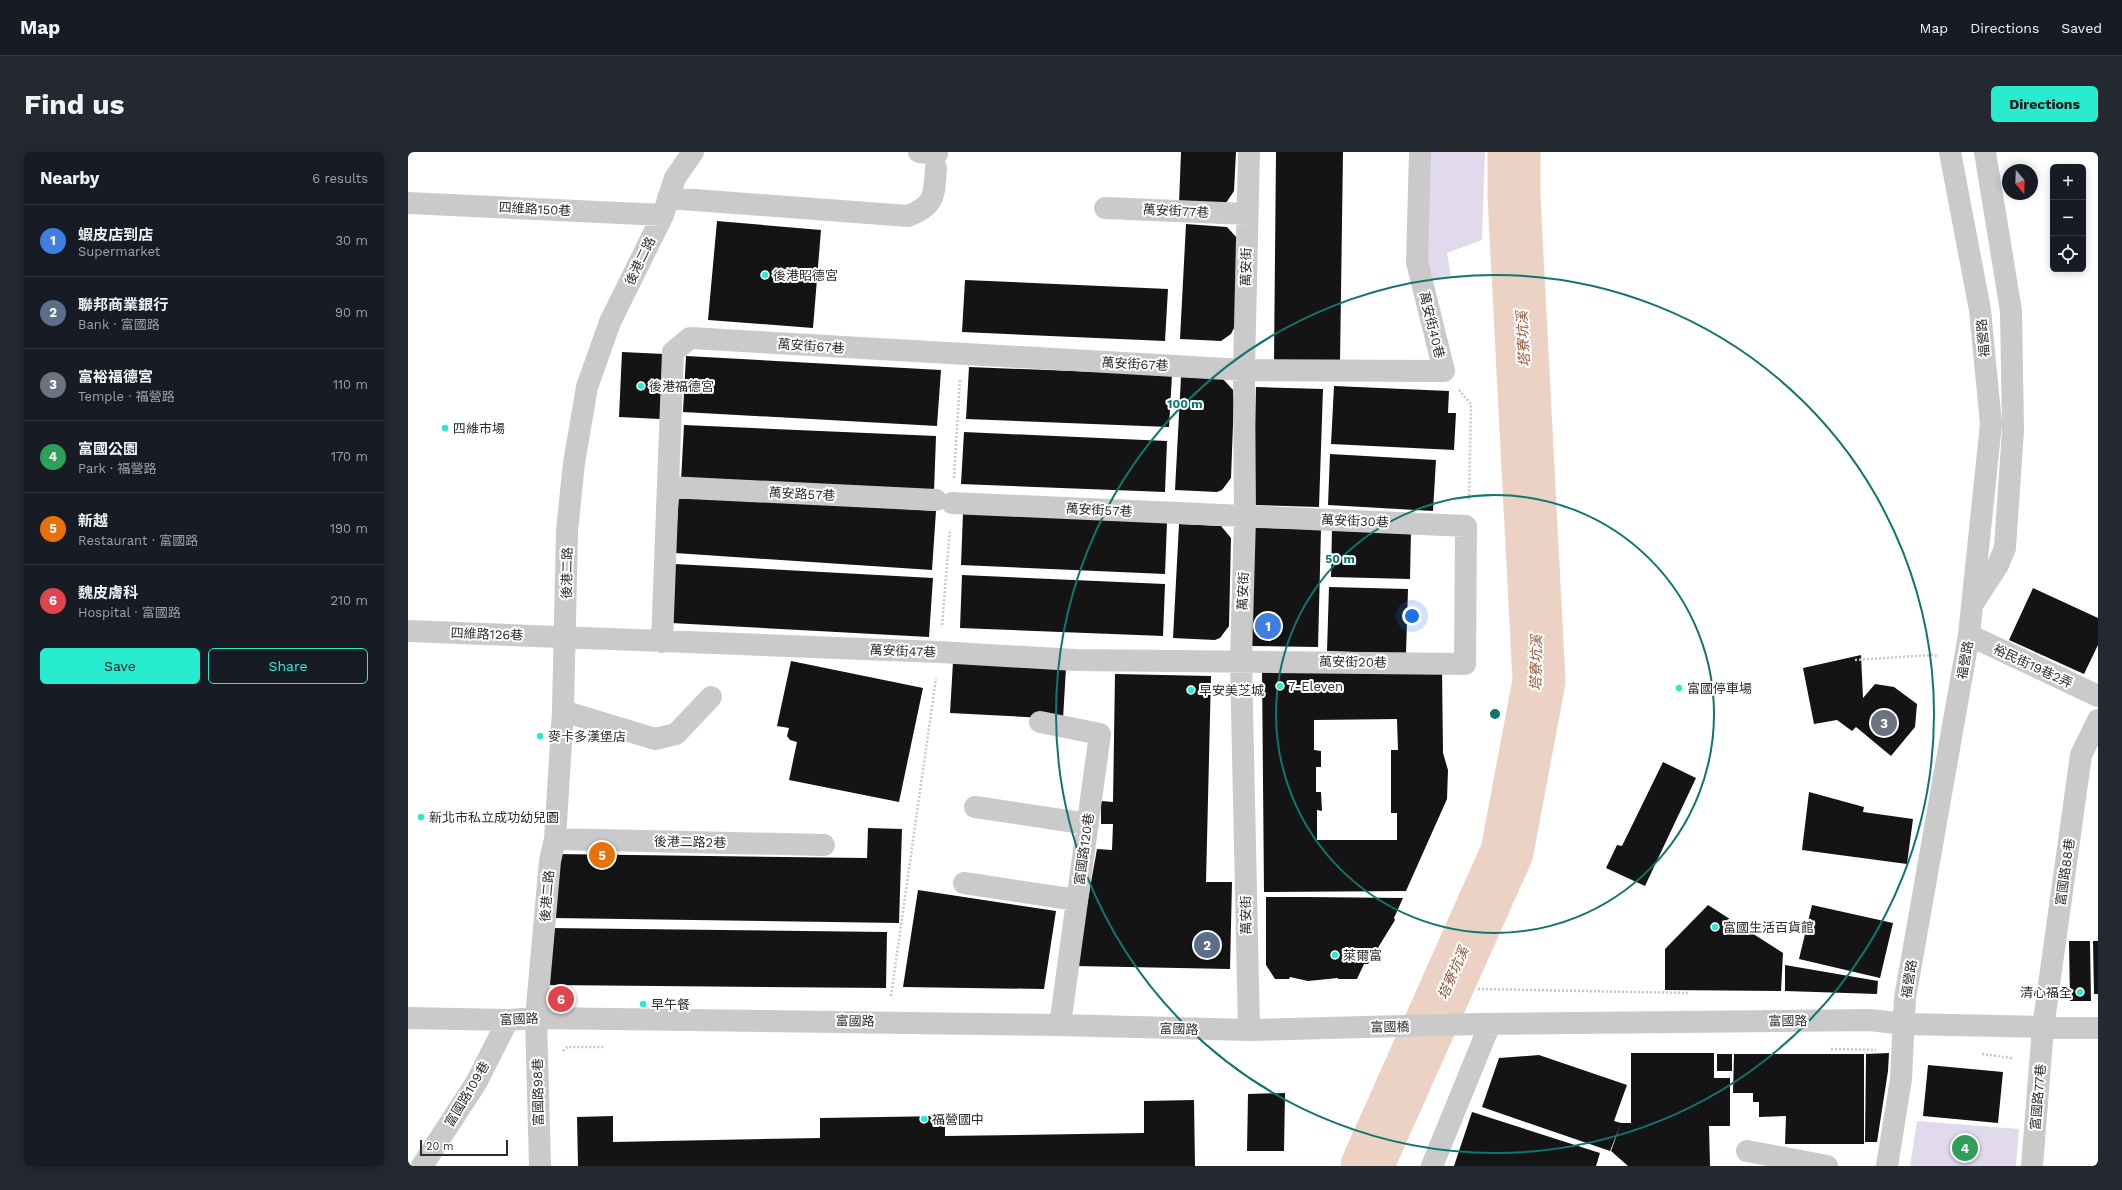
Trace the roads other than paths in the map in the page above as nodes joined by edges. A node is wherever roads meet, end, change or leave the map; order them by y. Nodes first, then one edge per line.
1 (675, 152) edge
2 (693, 152) edge
3 (1249, 152) edge
4 (1420, 152) edge
5 (1950, 152) edge
6 (1985, 152) edge
7 (931, 158) edge
8 (676, 178) junction
9 (408, 203) edge
10 (665, 207) junction
11 (1105, 208) dead end
12 (1247, 214) junction
13 (1244, 370) junction
14 (668, 488) junction
15 (944, 502) joint
16 (1245, 517) junction
17 (1972, 606) junction
18 (408, 631) edge
19 (1969, 635) junction
20 (566, 637) junction
21 (662, 642) junction
22 (1241, 661) junction
23 (1465, 664) joint
24 (2098, 696) edge
25 (711, 697) dead end
26 (563, 711) junction
27 (2098, 720) edge
28 (1040, 722) dead end
29 (974, 807) dead end
30 (1088, 824) junction
31 (555, 838) junction
32 (824, 845) dead end
33 (964, 883) dead end
34 (1077, 900) junction
35 (408, 1018) edge
36 (536, 1018) junction
37 (508, 1020) junction
38 (1484, 1024) junction
39 (1904, 1024) junction
40 (1060, 1025) junction
41 (2043, 1028) junction
42 (2098, 1028) edge
43 (1302, 1029) joint
44 (1249, 1030) junction
45 (1747, 1151) dead end
46 (422, 1166) edge
47 (540, 1166) edge
48 (1432, 1166) edge
49 (1827, 1166) edge
50 (1887, 1166) edge
51 (2032, 1166) edge

1 - 8 street
2 - 8 street, 後港二路
3 - 12 street, 萬安街
4 - 13 street, 萬安街40巷
5 - 17 street, 福營路
6 - 17 street
7 - 10 street, 四維路150巷
8 - 10 street, 後港二路
9 - 10 street, 四維路150巷
10 - 20 street, 後港二路
11 - 12 street, 萬安街77巷
12 - 13 street, 萬安街
13 - 14 street, 萬安街67巷
13 - 16 street, 萬安街
14 - 15 street, 萬安路57巷
14 - 21 street, 萬安街67巷
15 - 16 street, 萬安街57巷
16 - 22 street, 萬安街
16 - 23 street, 萬安街30巷
17 - 19 street, 福營路
18 - 20 street, 四維路126巷
19 - 24 street, 裕民街19巷2弄
19 - 39 street, 福營路
20 - 21 street, 萬安街47巷
20 - 26 street, 後港二路
21 - 22 street, 萬安街47巷
22 - 23 street, 萬安街20巷
22 - 44 street, 萬安街
25 - 26 street
26 - 31 street, 後港二路
27 - 41 street, 富國路88巷
28 - 30 street, 富國路120巷
29 - 30 street
30 - 34 street, 富國路120巷
31 - 32 street, 後港二路2巷
31 - 36 street, 後港二路
33 - 34 street
34 - 40 street, 富國路120巷
35 - 37 street, 富國路
36 - 37 street, 富國路
36 - 40 street, 富國路
36 - 47 street, 富國路98巷
37 - 46 street, 富國路109巷
38 - 39 street, 富國路
38 - 43 street, 富國橋
38 - 48 street
39 - 41 street, 富國路
39 - 50 street, 福營路
40 - 44 street, 富國路
41 - 42 street, 富國路
41 - 51 street, 富國路77巷
43 - 44 street, 富國路
45 - 49 street

